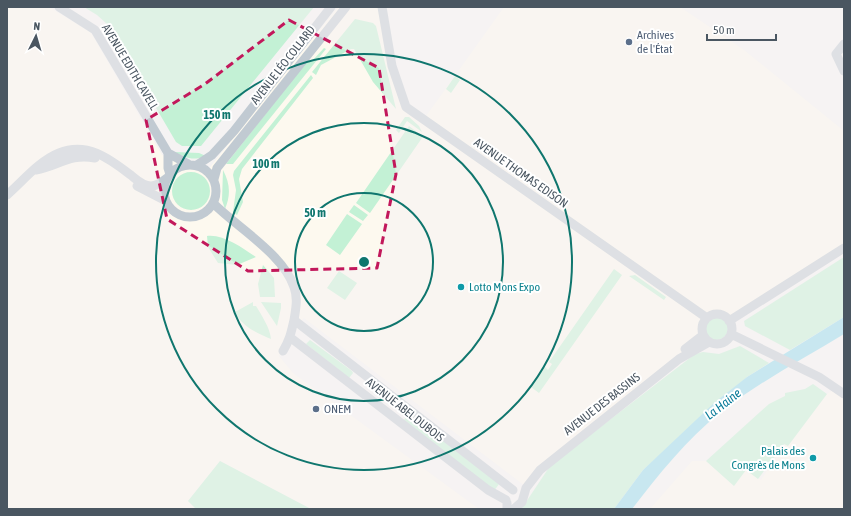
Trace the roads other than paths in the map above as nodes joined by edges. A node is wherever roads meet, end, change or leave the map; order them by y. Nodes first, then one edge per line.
1 (60, 7) edge
2 (331, 7) edge
3 (346, 7) edge
4 (382, 7) edge
5 (844, 44) edge
6 (844, 71) edge
7 (168, 153) junction
8 (193, 165) junction
9 (35, 170) junction
10 (169, 176) junction
11 (214, 179) junction
12 (7, 195) edge
13 (166, 201) junction
14 (214, 204) junction
15 (844, 248) edge
16 (707, 318) junction
17 (294, 320) junction
18 (729, 321) junction
19 (731, 334) junction
20 (291, 338) junction
21 (706, 338) junction
22 (283, 351) dead end
23 (844, 394) edge
24 (512, 488) junction
25 (523, 497) junction
26 (510, 505) edge

1 - 7 street, AVENUE EDITH CAVELL
2 - 8 street, AVENUE LÉO COLLARD
3 - 11 street, AVENUE LÉO COLLARD
4 - 16 street, AVENUE THOMAS EDISON
5 - 6 street
7 - 8 street
7 - 10 street, AVENUE EDITH CAVELL
8 - 10 street
8 - 11 street
9 - 10 street
9 - 12 street
9 - 13 street
10 - 13 street
11 - 14 street
13 - 14 street
14 - 17 street
15 - 18 street
16 - 18 street
16 - 21 street
17 - 20 street
17 - 24 street, AVENUE ABEL DUBOIS
18 - 19 street
19 - 21 street, AVENUE DES BASSINS
19 - 23 street
20 - 22 street
20 - 26 street, AVENUE ABEL DUBOIS
21 - 24 street, AVENUE DES BASSINS
21 - 25 street, AVENUE DES BASSINS
24 - 25 street
24 - 26 street
25 - 26 street

